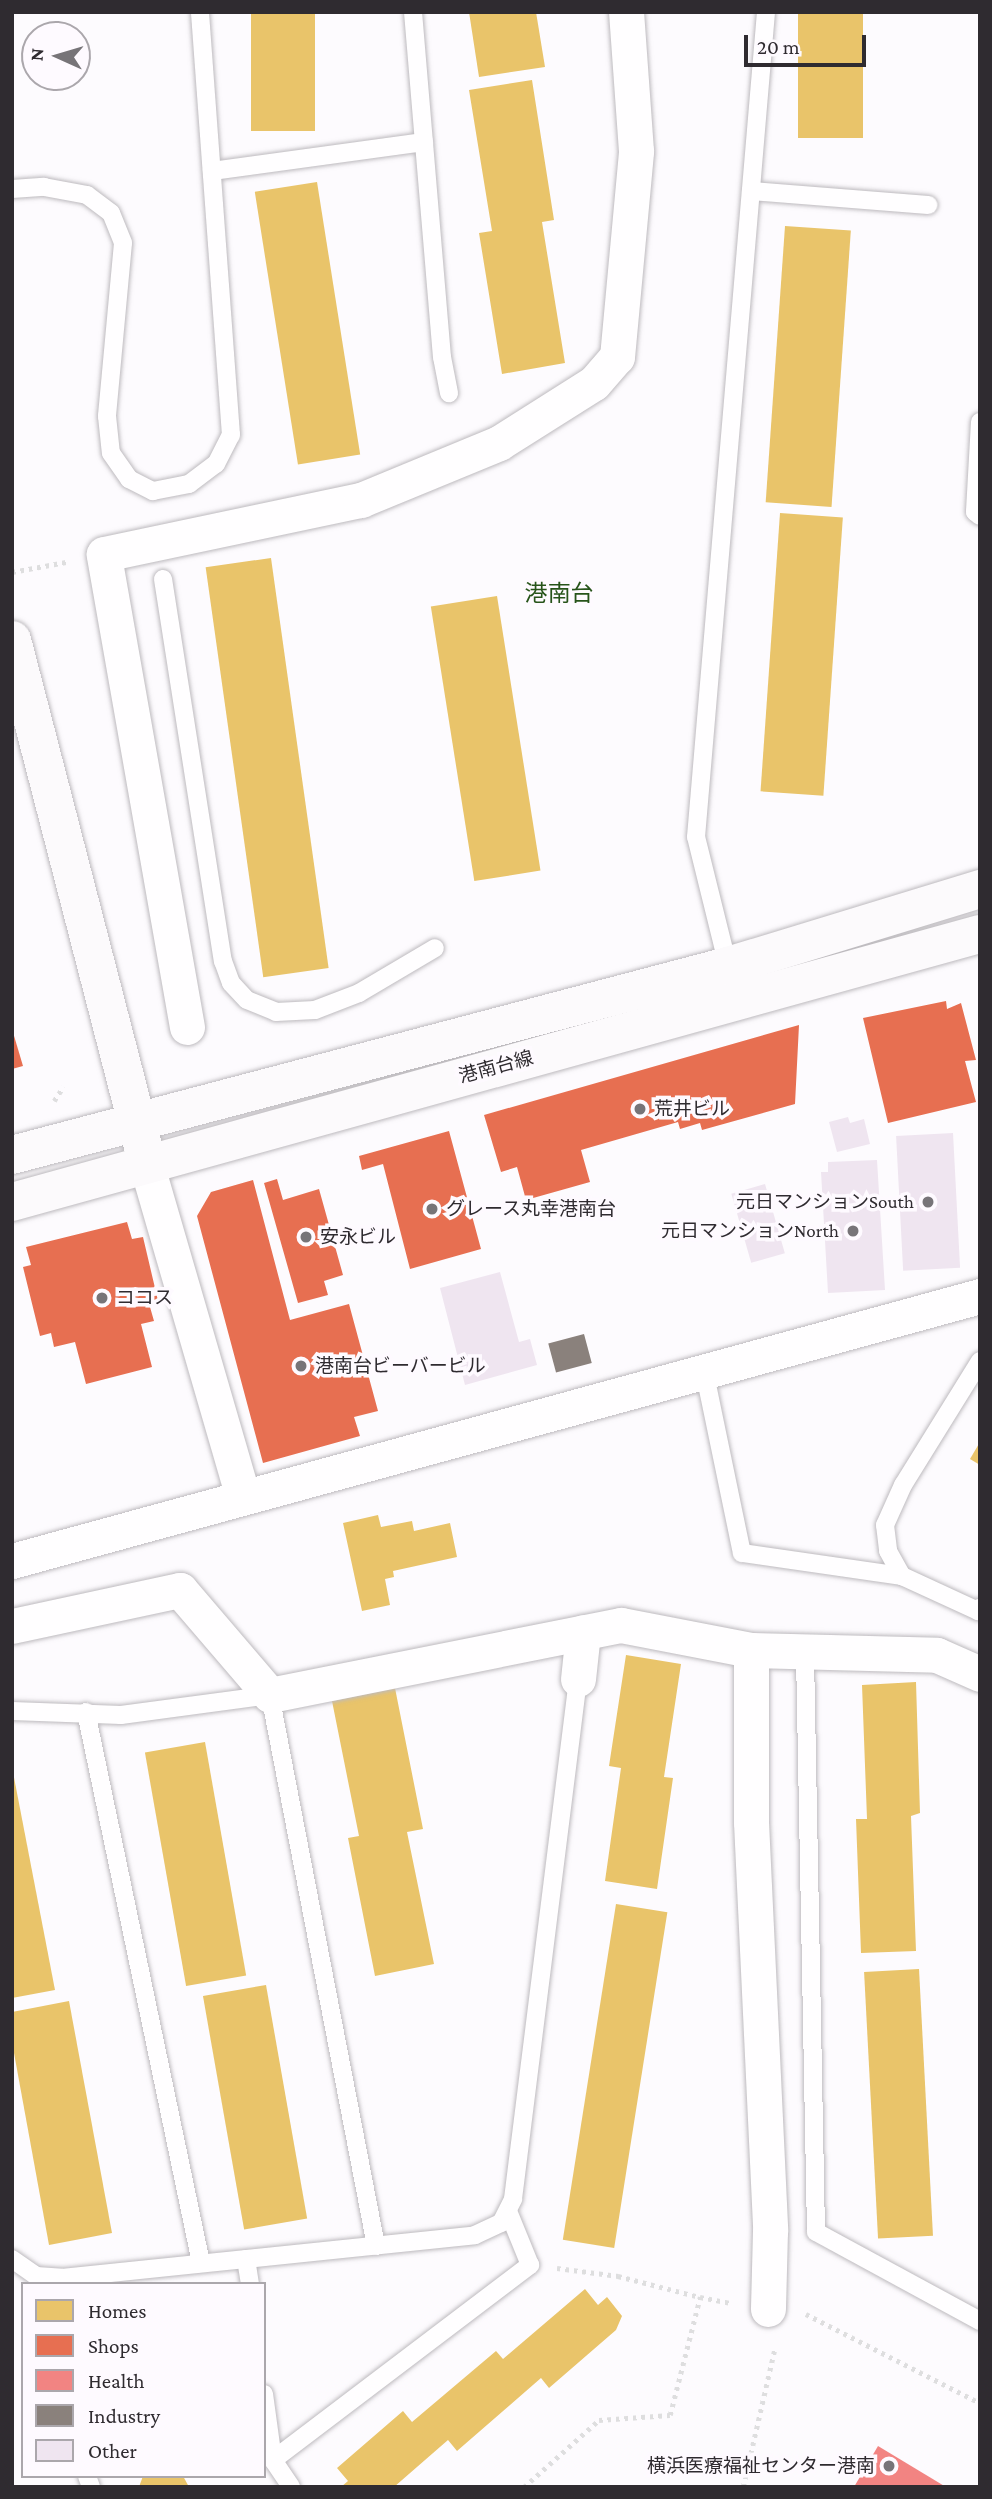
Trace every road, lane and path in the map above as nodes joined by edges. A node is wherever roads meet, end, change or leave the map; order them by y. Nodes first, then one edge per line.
1 (200, 12) edge
2 (413, 12) edge
3 (626, 12) edge
4 (766, 12) edge
5 (424, 142) junction
6 (212, 171) junction
7 (12, 189) edge
8 (751, 191) junction
9 (928, 205) dead end
10 (449, 393) dead end
11 (980, 422) edge
12 (980, 516) edge
13 (104, 554) junction
14 (12, 572) edge
15 (163, 579) dead end
16 (12, 640) edge
17 (980, 889) edge
18 (980, 934) edge
19 (435, 948) dead end
20 (728, 966) junction
21 (187, 1027) dead end
22 (138, 1119) junction
23 (12, 1155) edge
24 (146, 1163) junction
25 (12, 1202) edge
26 (980, 1296) edge
27 (980, 1361) edge
28 (704, 1370) junction
29 (243, 1496) junction
30 (12, 1561) edge
31 (902, 1576) junction
32 (980, 1608) edge
33 (12, 1626) edge
34 (583, 1632) junction
35 (751, 1650) junction
36 (805, 1654) junction
37 (980, 1674) edge
38 (578, 1679) joint
39 (270, 1695) junction
40 (12, 1711) edge
41 (86, 1712) junction
42 (508, 2211) junction
43 (376, 2246) junction
44 (12, 2259) edge
45 (246, 2259) junction
46 (201, 2263) junction
47 (530, 2265) junction
48 (250, 2282) edge
49 (700, 2297) junction
50 (775, 2312) junction
51 (980, 2321) edge
52 (980, 2403) edge
53 (266, 2409) edge
54 (273, 2460) junction
55 (291, 2487) edge
56 (524, 2487) edge
57 (743, 2487) edge

1 - 6 lane
2 - 5 lane
3 - 13 street
4 - 8 lane
5 - 6 lane
5 - 10 lane
6 - 7 lane
8 - 9 lane
8 - 20 lane
11 - 12 lane
13 - 14 path
13 - 21 street
15 - 19 lane
16 - 22 street
17 - 20 street, 港南台線
18 - 24 street, 港南台線
20 - 22 street, 港南台線
22 - 23 street, 港南台線
22 - 24 street
24 - 25 street, 港南台線
24 - 29 street
26 - 28 street
27 - 31 lane
28 - 29 street
28 - 31 lane
29 - 30 street
31 - 32 lane
33 - 39 street
34 - 35 street
34 - 38 street
34 - 39 street
35 - 36 street
35 - 50 street
36 - 37 street
36 - 51 lane
38 - 42 lane
39 - 41 lane
39 - 43 lane
40 - 41 lane
41 - 46 lane
42 - 43 lane
42 - 47 lane
43 - 45 lane
44 - 46 lane
45 - 46 lane
45 - 48 lane
47 - 49 path
47 - 54 lane
49 - 50 path
49 - 56 path
50 - 52 path
50 - 57 path
53 - 54 lane
54 - 55 lane

